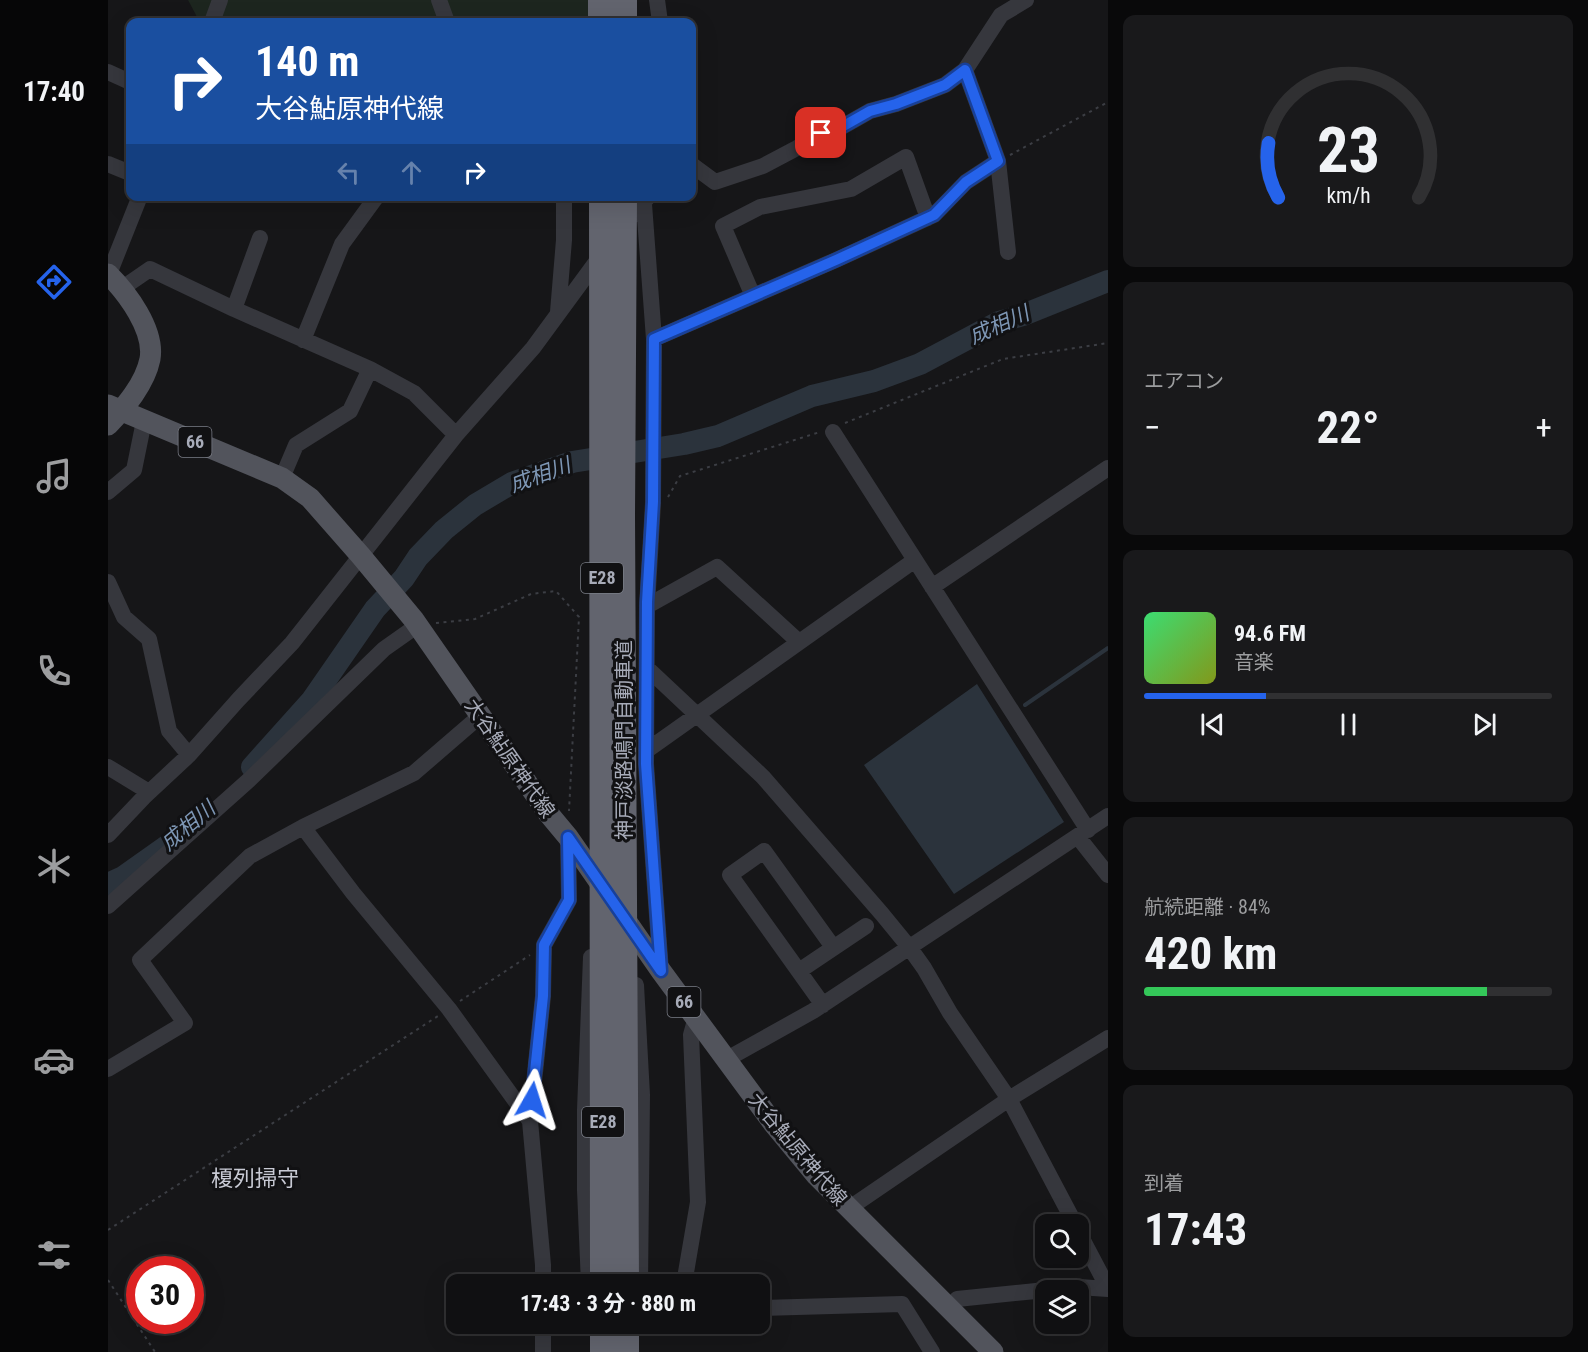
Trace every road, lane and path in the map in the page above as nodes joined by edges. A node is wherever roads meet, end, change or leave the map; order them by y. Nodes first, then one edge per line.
1 (220, 0) edge
2 (439, 0) edge
3 (601, 0) edge
4 (624, 0) edge
5 (657, 0) edge
6 (1026, 0) edge
7 (213, 18) edge
8 (446, 18) edge
9 (601, 18) edge
10 (624, 18) edge
11 (659, 18) edge
12 (965, 70) junction
13 (108, 72) edge
14 (126, 80) edge
15 (1108, 102) edge
16 (998, 161) junction
17 (108, 164) edge
18 (696, 168) edge
19 (126, 171) edge
20 (138, 201) edge
21 (373, 201) edge
22 (564, 201) edge
23 (602, 201) edge
24 (638, 201) edge
25 (639, 201) edge
26 (639, 201) edge
27 (928, 218) junction
28 (260, 238) dead end
29 (1008, 252) dead end
30 (113, 279) edge
31 (753, 296) junction
32 (234, 309) junction
33 (558, 313) junction
34 (654, 339) junction
35 (303, 340) junction
36 (1108, 343) edge
37 (370, 369) junction
38 (112, 414) edge
39 (144, 420) junction
40 (834, 429) junction
41 (456, 435) junction
42 (1108, 468) edge
43 (282, 478) junction
44 (108, 492) edge
45 (653, 502) junction
46 (365, 560) junction
47 (915, 560) junction
48 (108, 582) edge
49 (932, 587) junction
50 (112, 604) edge
51 (647, 606) junction
52 (416, 622) junction
53 (799, 642) junction
54 (647, 668) junction
55 (696, 714) junction
56 (480, 716) junction
57 (646, 751) junction
58 (189, 755) junction
59 (108, 768) edge
60 (149, 792) junction
61 (1108, 816) edge
62 (303, 827) junction
63 (1083, 834) junction
64 (108, 835) edge
65 (568, 837) junction
66 (1108, 875) edge
67 (108, 906) edge
68 (866, 926) dead end
69 (544, 945) junction
70 (833, 947) junction
71 (909, 947) junction
72 (613, 965) junction
73 (661, 971) junction
74 (799, 971) junction
75 (823, 1005) junction
76 (449, 1009) junction
77 (696, 1017) junction
78 (1108, 1038) edge
79 (727, 1059) junction
80 (108, 1069) edge
81 (1010, 1099) junction
82 (530, 1121) junction
83 (848, 1209) junction
84 (1070, 1214) edge
85 (108, 1230) edge
86 (1089, 1253) edge
87 (543, 1274) edge
88 (589, 1274) edge
89 (603, 1274) edge
90 (626, 1274) edge
91 (640, 1274) edge
92 (686, 1274) edge
93 (108, 1280) edge
94 (1089, 1288) edge
95 (1108, 1289) edge
96 (1035, 1291) edge
97 (957, 1299) dead end
98 (770, 1308) edge
99 (543, 1334) edge
100 (591, 1334) edge
101 (603, 1334) edge
102 (626, 1334) edge
103 (636, 1334) edge
104 (155, 1352) edge
105 (543, 1352) edge
106 (592, 1352) edge
107 (603, 1352) edge
108 (626, 1352) edge
109 (633, 1352) edge
110 (932, 1352) edge
111 (993, 1352) edge

1 - 7 street
2 - 8 street
3 - 9 highway
4 - 10 highway
5 - 11 street
6 - 12 street
12 - 16 street
12 - 18 street
13 - 14 street
15 - 16 path
16 - 27 street
16 - 29 street
17 - 19 street
20 - 30 street
21 - 35 street
22 - 33 street
23 - 72 highway, 神戸淡路鳴門自動車道 / E28
24 - 33 street
25 - 34 street
26 - 72 highway, 神戸淡路鳴門自動車道 / E28
27 - 31 street
27 - 31 street
28 - 32 street
30 - 32 street
30 - 38 main road
31 - 34 street
32 - 35 street
33 - 41 street
34 - 45 street
35 - 37 street
36 - 40 path
37 - 41 street
37 - 43 street
38 - 39 main road, 大谷鮎原神代線 / 66
39 - 43 main road, 大谷鮎原神代線 / 66
39 - 44 street
40 - 45 path
40 - 47 street
41 - 46 street
42 - 49 street
43 - 46 main road, 大谷鮎原神代線 / 66
45 - 51 street
46 - 52 main road, 大谷鮎原神代線 / 66
46 - 58 street
47 - 49 street
47 - 53 street
48 - 50 street
49 - 63 street
50 - 58 street
51 - 53 street
51 - 54 street
52 - 56 main road, 大谷鮎原神代線 / 66
52 - 65 path
52 - 67 street
53 - 55 street
54 - 55 street
54 - 57 street
55 - 57 street
55 - 71 street
56 - 62 street
56 - 65 main road, 大谷鮎原神代線 / 66
57 - 73 street
58 - 60 street
59 - 60 street
60 - 64 street
61 - 63 street
62 - 76 street
62 - 80 street
63 - 66 street
63 - 71 street
65 - 69 street
65 - 73 main road, 大谷鮎原神代線 / 66
68 - 70 street
69 - 76 path
69 - 82 street
70 - 74 street
70 - 74 street
71 - 75 street
71 - 81 street
72 - 88 street
72 - 89 highway, 神戸淡路鳴門自動車道 / E28
72 - 90 highway, 神戸淡路鳴門自動車道 / E28
72 - 91 street
73 - 77 main road, 大谷鮎原神代線 / 66
74 - 75 street
75 - 79 street
76 - 82 street
76 - 85 path
77 - 79 main road, 大谷鮎原神代線 / 66
77 - 92 street
78 - 81 street
79 - 83 main road, 大谷鮎原神代線 / 66
81 - 83 street
81 - 84 street
82 - 87 street
83 - 111 main road, 大谷鮎原神代線 / 66
86 - 95 street
93 - 104 path
94 - 95 street
96 - 97 street
98 - 110 street
99 - 105 street
100 - 106 street
101 - 107 highway
102 - 108 highway
103 - 109 street

